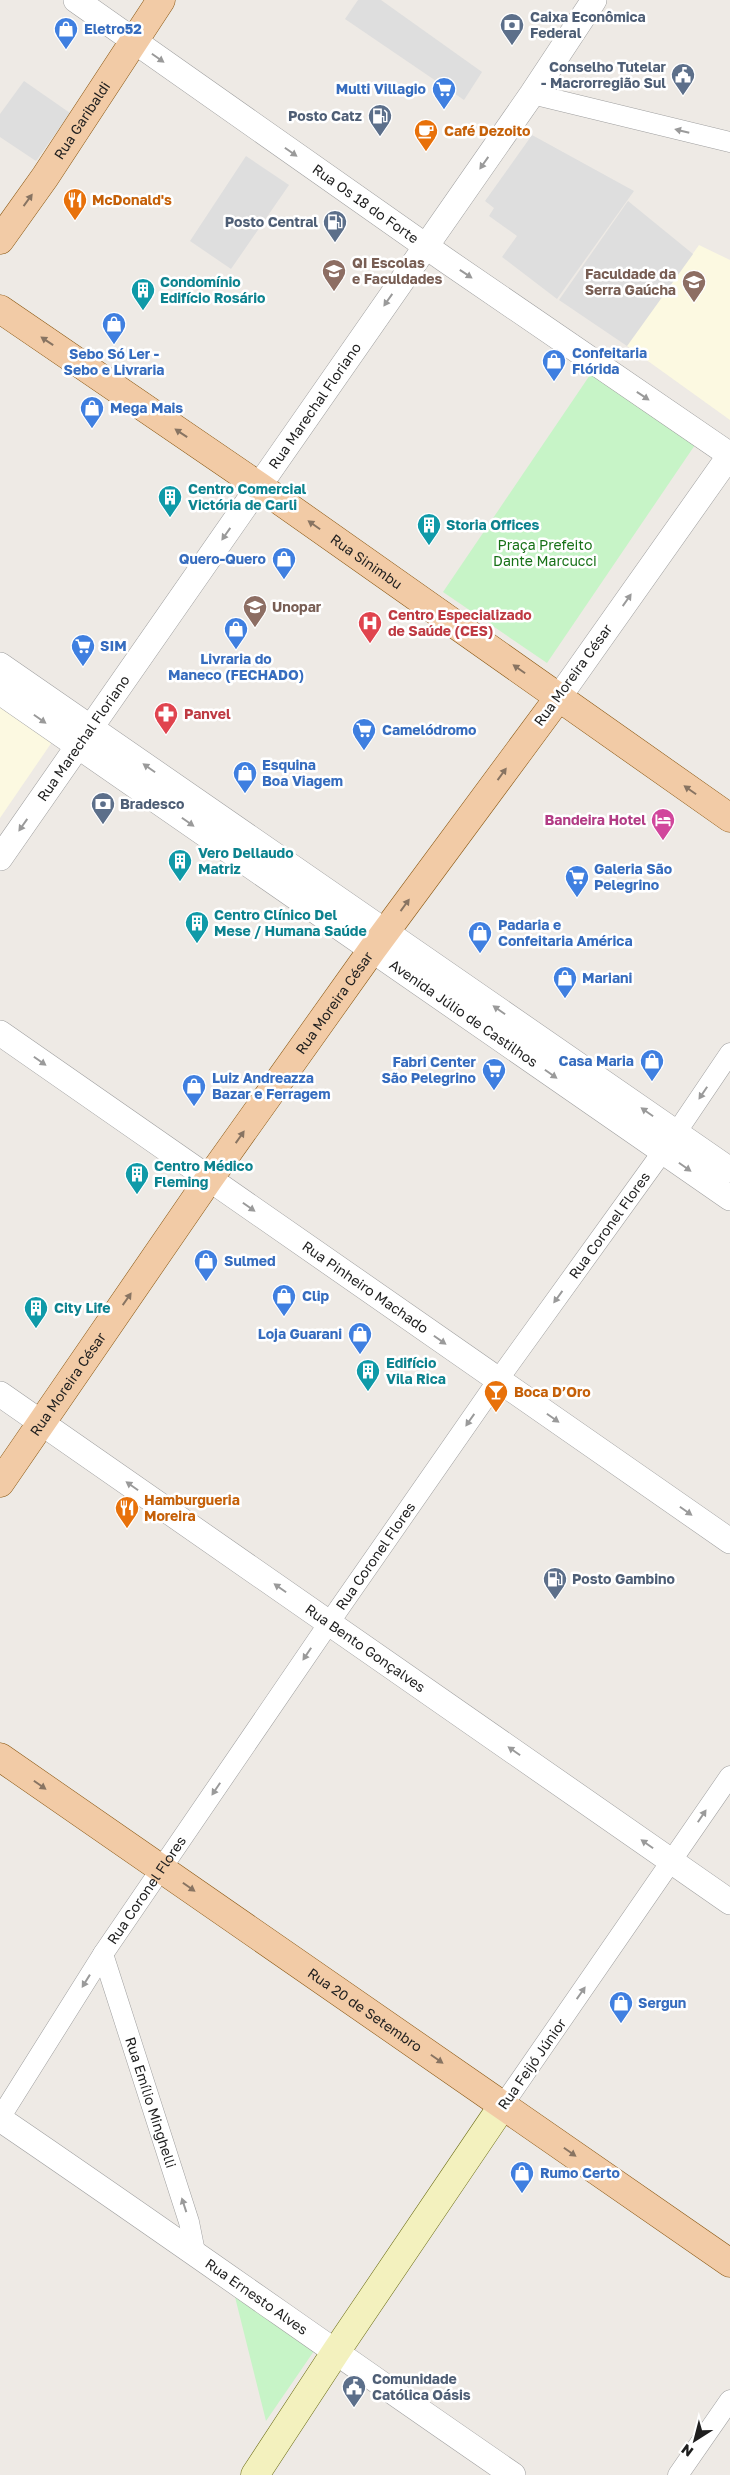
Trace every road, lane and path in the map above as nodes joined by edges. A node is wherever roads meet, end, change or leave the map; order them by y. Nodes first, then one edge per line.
1 (76, 0) edge
2 (160, 0) edge
3 (594, 0) edge
4 (134, 40) junction
5 (532, 94) junction
6 (730, 142) edge
7 (0, 240) edge
8 (426, 246) junction
9 (0, 309) edge
10 (730, 455) edge
11 (259, 486) junction
12 (2, 677) edge
13 (558, 697) junction
14 (85, 737) junction
15 (730, 818) edge
16 (0, 858) edge
17 (379, 941) junction
18 (0, 1033) edge
19 (730, 1053) edge
20 (669, 1142) junction
21 (730, 1170) edge
22 (209, 1179) junction
23 (730, 1198) edge
24 (498, 1380) junction
25 (0, 1394) edge
26 (42, 1423) junction
27 (0, 1483) edge
28 (730, 1541) edge
29 (329, 1623) junction
30 (0, 1757) edge
31 (730, 1776) edge
32 (672, 1862) junction
33 (161, 1868) junction
34 (730, 1902) edge
35 (102, 1954) junction
36 (503, 2106) junction
37 (0, 2118) edge
38 (195, 2252) junction
39 (730, 2263) edge
40 (335, 2353) junction
41 (730, 2400) edge
42 (255, 2475) edge
43 (513, 2475) edge
44 (678, 2475) edge

1 - 4 street, Rua Os 18 do Forte
2 - 4 main road, Rua Garibaldi
3 - 5 street, Rua Marechal Floriano
7 -> 4 main road, Rua Garibaldi
4 -> 8 street, Rua Os 18 do Forte
6 -> 5 street
5 -> 8 street, Rua Marechal Floriano
8 -> 10 street, Rua Os 18 do Forte
8 -> 11 street, Rua Marechal Floriano
11 -> 9 main road, Rua Sinimbu
13 -> 10 street, Rua Moreira César
13 -> 11 main road, Rua Sinimbu
11 -> 14 street, Rua Marechal Floriano
12 - 14 street, Avenida Júlio de Castilhos
15 -> 13 main road, Rua Sinimbu
17 -> 13 main road, Rua Moreira César
14 -> 16 street, Rua Marechal Floriano
14 - 17 street, Avenida Júlio de Castilhos
17 - 20 street, Avenida Júlio de Castilhos
22 -> 17 main road, Rua Moreira César
18 -> 22 street, Rua Pinheiro Machado
19 -> 20 street, Rua Coronel Flores
20 - 21 street, Avenida Júlio de Castilhos
20 -> 23 street, Avenida Júlio de Castilhos
20 -> 24 street, Rua Coronel Flores
22 -> 24 street, Rua Pinheiro Machado
26 -> 22 main road, Rua Moreira César
24 -> 28 street, Rua Pinheiro Machado
24 -> 29 street, Rua Coronel Flores
25 - 26 street, Rua Bento Gonçalves
26 - 27 main road, Rua Moreira César
29 -> 26 street, Rua Bento Gonçalves
32 -> 29 street, Rua Bento Gonçalves
29 -> 33 street, Rua Coronel Flores
30 -> 33 main road, Rua 20 de Setembro
32 -> 31 street, Rua Feijó Júnior
32 - 34 street, Rua Bento Gonçalves
36 -> 32 street, Rua Feijó Júnior
33 - 35 street, Rua Coronel Flores
33 -> 36 main road, Rua 20 de Setembro
35 -> 37 street, Rua Coronel Flores
38 -> 35 street, Rua Emílio Minghelli
36 -> 39 main road, Rua 20 de Setembro
36 - 40 main road, Rua Feijó Júnior
37 - 38 street, Rua Ernesto Alves
38 - 40 street, Rua Ernesto Alves
40 - 42 main road, Rua Feijó Júnior
40 - 43 street, Rua Ernesto Alves
41 - 44 street

